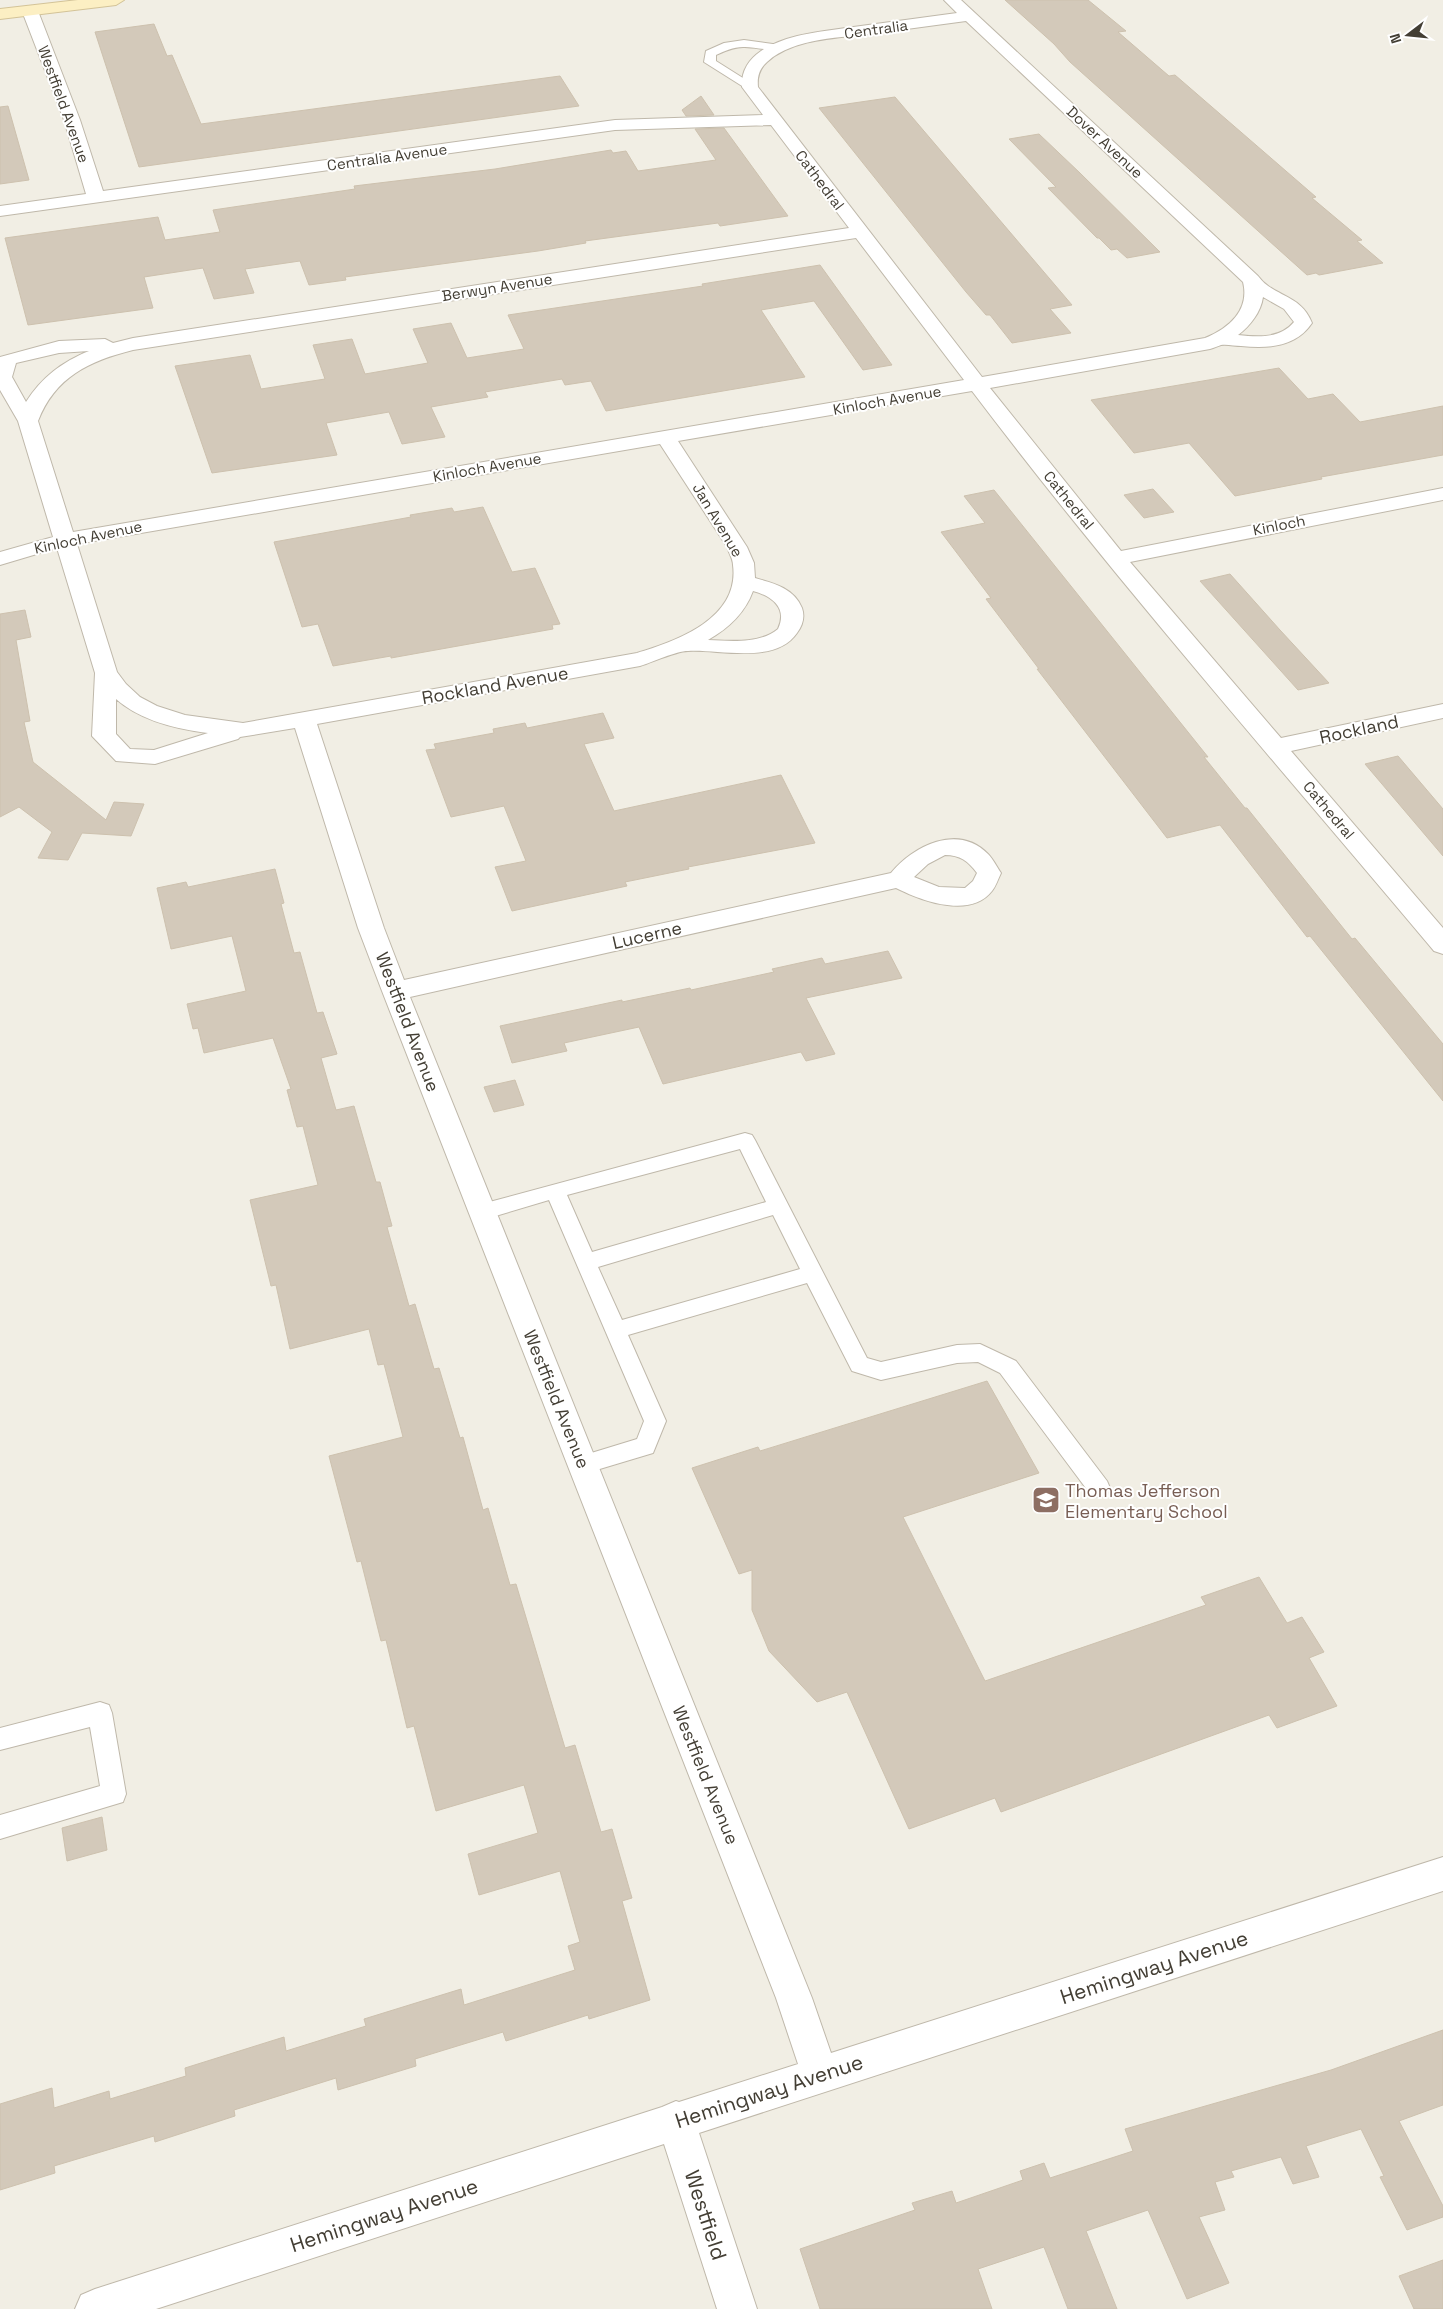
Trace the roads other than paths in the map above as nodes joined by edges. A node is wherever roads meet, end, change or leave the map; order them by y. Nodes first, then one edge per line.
1 (116, 0) edge
2 (952, 0) edge
3 (30, 10) junction
4 (0, 14) edge
5 (969, 16) junction
6 (782, 47) junction
7 (750, 87) junction
8 (774, 120) junction
9 (96, 198) junction
10 (0, 210) edge
11 (860, 232) junction
12 (1254, 286) junction
13 (1221, 339) junction
14 (133, 344) junction
15 (977, 384) junction
16 (28, 421) junction
17 (666, 438) junction
18 (1443, 494) edge
19 (64, 540) junction
20 (1116, 558) junction
21 (0, 559) edge
22 (744, 582) junction
23 (733, 608) joint
24 (686, 644) junction
25 (106, 673) junction
26 (1443, 711) edge
27 (304, 720) junction
28 (243, 730) junction
29 (1275, 747) junction
30 (899, 879) dead end
31 (1443, 945) edge
32 (395, 991) junction
33 (555, 1191) junction
34 (779, 1206) junction
35 (482, 1212) junction
36 (587, 1262) junction
37 (813, 1273) junction
38 (616, 1330) junction
39 (583, 1465) junction
40 (1100, 1488) dead end
41 (0, 1739) edge
42 (0, 1827) edge
43 (1443, 1874) edge
44 (820, 2074) junction
45 (676, 2120) junction
46 (95, 2309) edge
47 (737, 2309) edge

1 - 3 main road
2 - 5 street, Dover Avenue
3 - 4 main road
3 - 9 street, Westfield Avenue
5 - 6 street, Centralia
5 - 12 street, Dover Avenue
6 - 7 street
6 - 7 lane
7 - 8 street, Cathedral
8 - 9 street, Centralia Avenue
8 - 11 street, Cathedral
9 - 10 street, Centralia Avenue
11 - 14 street, Berwyn Avenue
11 - 15 street, Cathedral
12 - 13 street, Dover Avenue
12 - 13 street, Dover Avenue
13 - 15 street, Dover Avenue
14 - 16 street, Berwyn Avenue
14 - 16 street, Berwyn Avenue
15 - 17 street, Kinloch Avenue
15 - 20 street, Cathedral
16 - 19 street
17 - 19 street, Kinloch Avenue
17 - 22 street, Jan Avenue
18 - 20 street, Kinloch
19 - 21 street, Kinloch Avenue
19 - 25 street
20 - 29 street, Cathedral
22 - 23 street, Jan Avenue
22 - 24 street
23 - 24 street, Rockland Avenue
24 - 27 street, Rockland Avenue
25 - 28 street, Rockland Avenue
25 - 28 street, Rockland Avenue
26 - 29 street, Rockland
27 - 28 street, Rockland Avenue
27 - 32 street, Westfield Avenue
29 - 31 street, Cathedral
30 - 32 street, Lucerne
32 - 35 street, Westfield Avenue
33 - 34 lane
33 - 35 lane
33 - 36 lane
34 - 36 lane
34 - 37 lane
35 - 39 street, Westfield Avenue
36 - 38 lane
37 - 38 lane
37 - 40 lane
38 - 39 lane
39 - 44 street, Westfield Avenue
41 - 42 lane
43 - 44 street, Hemingway Avenue
44 - 45 street, Hemingway Avenue
45 - 46 street, Hemingway Avenue
45 - 47 street, Westfield

